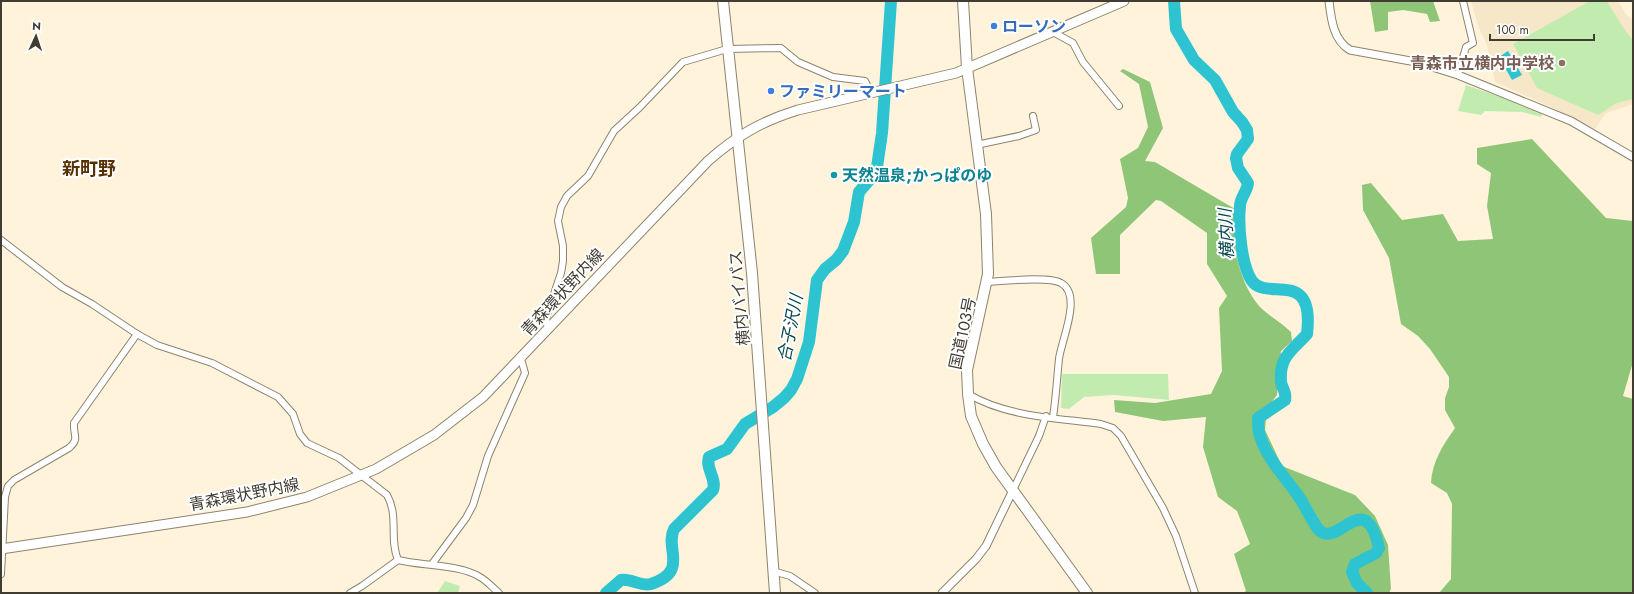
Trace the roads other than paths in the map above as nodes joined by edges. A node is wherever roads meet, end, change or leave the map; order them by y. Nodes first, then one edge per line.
1 (723, 1) edge
2 (963, 1) edge
3 (1124, 1) edge
4 (1329, 1) edge
5 (1463, 1) edge
6 (1053, 32) junction
7 (727, 49) junction
8 (967, 68) junction
9 (1458, 74) junction
10 (873, 92) junction
11 (1119, 106) dead end
12 (1033, 116) dead end
13 (739, 136) junction
14 (976, 145) junction
15 (1633, 158) edge
16 (1, 240) edge
17 (988, 282) junction
18 (548, 329) junction
19 (137, 334) junction
20 (521, 359) junction
21 (968, 394) junction
22 (1046, 416) junction
23 (1053, 417) junction
24 (361, 475) junction
25 (1013, 490) junction
26 (2, 548) edge
27 (398, 560) junction
28 (432, 564) junction
29 (773, 571) junction
30 (1, 574) edge
31 (363, 590) edge
32 (350, 593) edge
33 (499, 593) edge
34 (775, 593) edge
35 (816, 593) edge
36 (942, 593) edge
37 (1087, 593) edge
38 (1195, 593) edge

1 - 7 highway, 横内バイパス
2 - 8 highway, 国道103号
3 - 6 main road, 青森環状野内線
4 - 9 street
5 - 9 street
6 - 8 main road, 青森環状野内線
6 - 11 street
7 - 10 street
7 - 13 highway, 横内バイパス
7 - 18 street
8 - 10 main road, 青森環状野内線
8 - 14 highway, 国道103号
9 - 15 street
10 - 13 main road, 青森環状野内線
12 - 14 street
13 - 18 main road, 青森環状野内線
13 - 29 highway, 横内バイパス
14 - 17 highway, 国道103号
16 - 19 street
17 - 21 highway, 国道103号
17 - 23 street
18 - 20 main road, 青森環状野内線
19 - 24 street
19 - 26 street
20 - 24 main road, 青森環状野内線
20 - 28 street
21 - 22 street
21 - 25 highway, 国道103号
22 - 23 street
22 - 25 street
23 - 38 street
24 - 26 main road, 青森環状野内線
24 - 27 street
25 - 36 street
25 - 37 highway, 国道103号
26 - 30 street
27 - 28 street
27 - 31 street
28 - 33 street
29 - 34 highway, 横内バイパス
29 - 35 street
31 - 32 street

